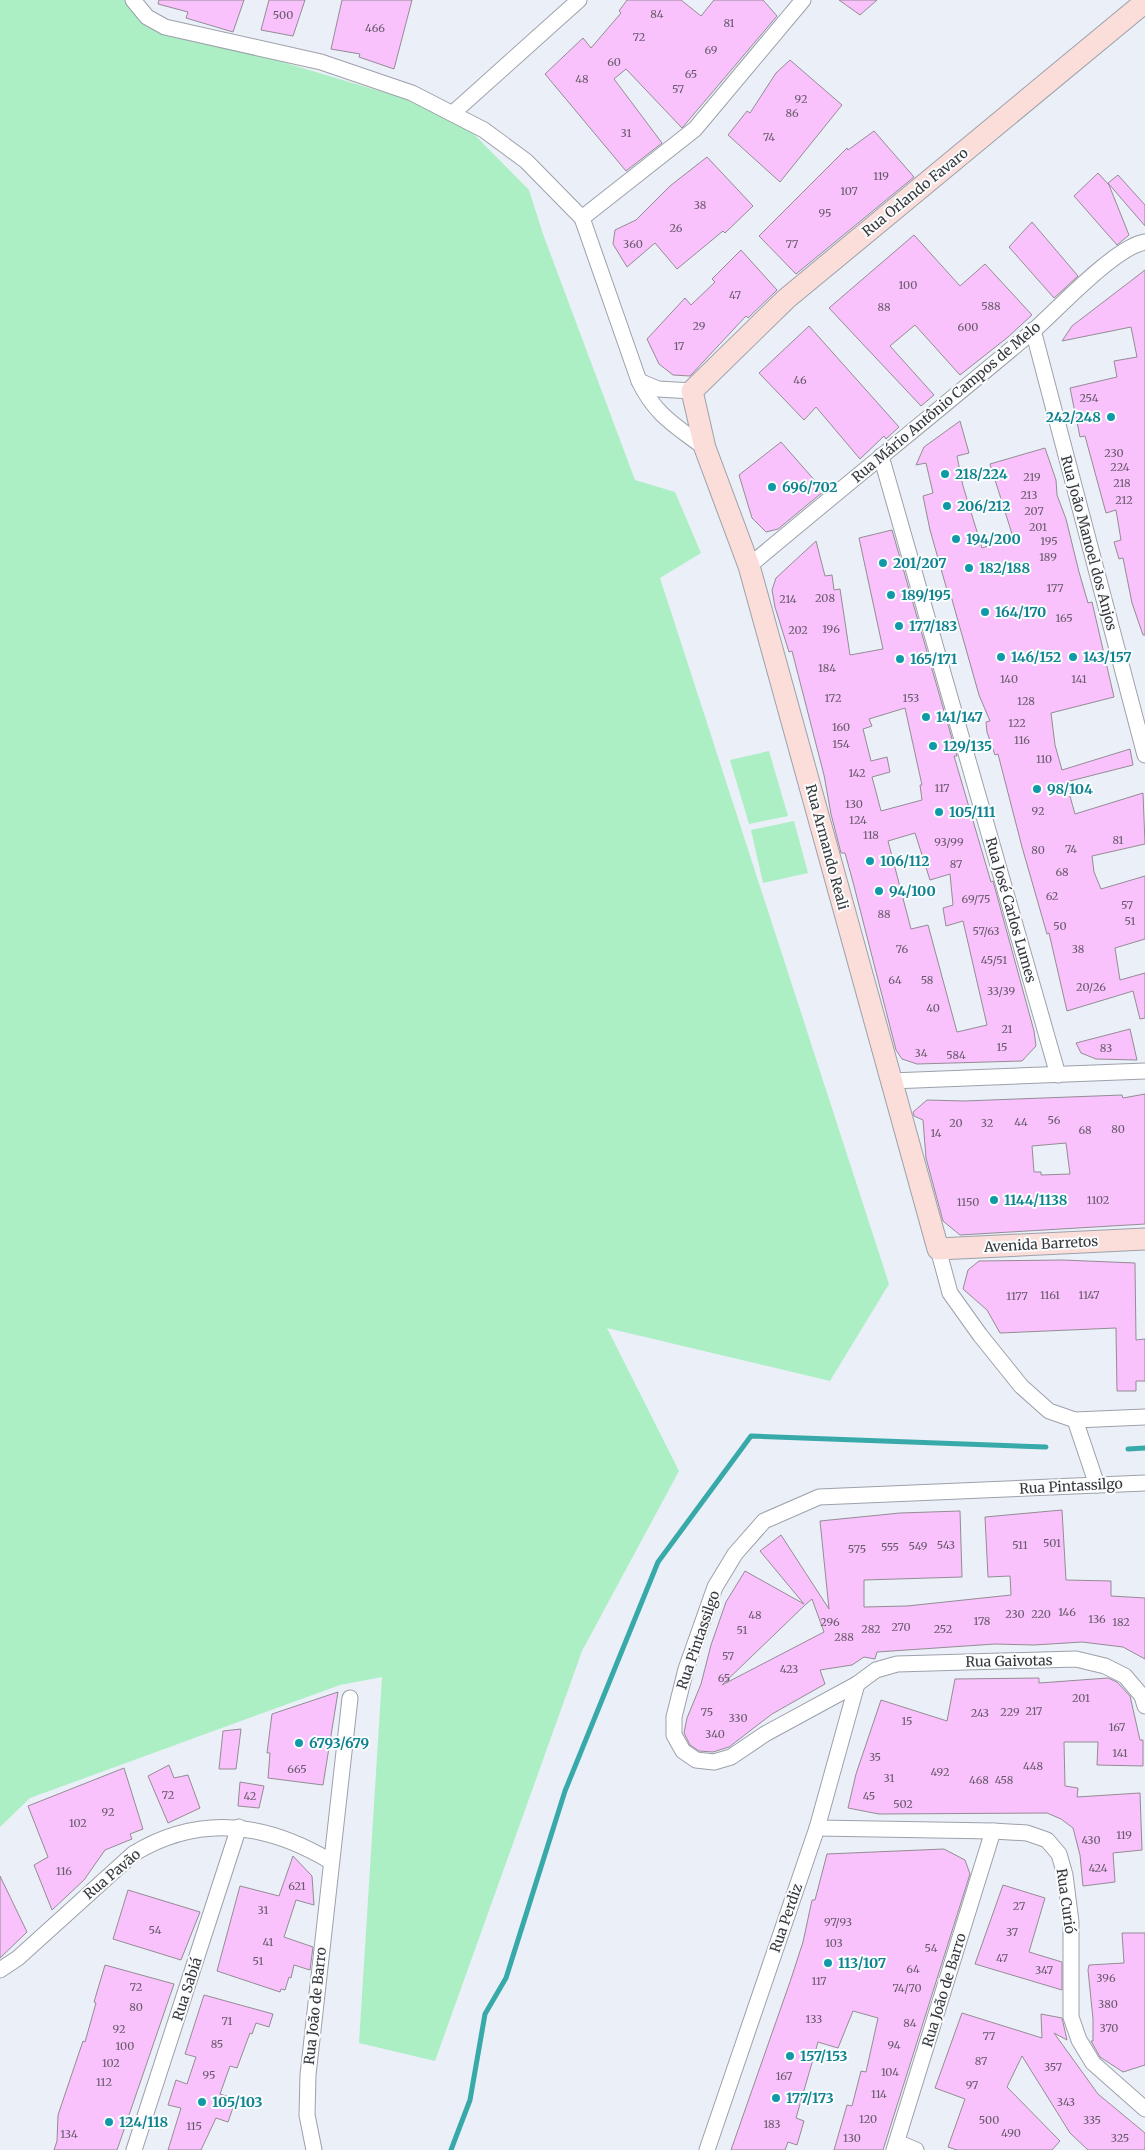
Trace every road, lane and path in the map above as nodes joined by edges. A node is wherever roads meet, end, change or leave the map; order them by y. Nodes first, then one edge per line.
1 (132, 0) edge
2 (579, 0) edge
3 (803, 0) edge
4 (1145, 2) edge
5 (453, 113) junction
6 (582, 218) junction
7 (1145, 242) edge
8 (1033, 330) junction
9 (639, 381) junction
10 (692, 391) junction
11 (705, 448) junction
12 (881, 456) junction
13 (749, 566) junction
14 (1145, 755) edge
15 (1145, 1071) edge
16 (1058, 1075) junction
17 (891, 1081) junction
18 (1145, 1239) edge
19 (938, 1249) junction
20 (1145, 1418) edge
21 (1074, 1420) junction
22 (1096, 1484) junction
23 (1145, 1484) edge
24 (858, 1684) junction
25 (350, 1698) dead end
26 (1145, 1706) edge
27 (239, 1828) junction
28 (817, 1828) junction
29 (993, 1831) junction
30 (330, 1861) junction
31 (0, 1970) edge
32 (1145, 2109) edge
33 (895, 2146) edge
34 (134, 2150) edge
35 (314, 2150) edge
36 (707, 2150) edge
37 (916, 2150) edge

1 - 5 street
2 - 5 street
3 - 6 street
4 - 10 street, Rua Orlando Favaro
5 - 6 street
6 - 9 street
7 - 8 street, Rua Mário Antônio Campos de Melo
8 - 12 street, Rua Mário Antônio Campos de Melo
8 - 14 street, Rua João Manoel dos Anjos
9 - 10 street
9 - 11 street
10 - 11 street, Rua Armando Reali
11 - 13 street, Rua Armando Reali
12 - 13 street, Rua Mário Antônio Campos de Melo
12 - 16 street, Rua José Carlos Lumes
13 - 17 street, Rua Armando Reali
15 - 16 street
16 - 17 street
17 - 19 street, Rua Armando Reali
18 - 19 street, Avenida Barretos
19 - 21 street
20 - 21 street
21 - 22 street
22 - 23 street, Rua Pintassilgo
22 - 24 street, Rua Pintassilgo
24 - 26 street, Rua Gaivotas
24 - 28 street, Rua Perdiz
25 - 30 street, Rua João de Barro
27 - 30 street, Rua Pavão
27 - 31 street, Rua Pavão
27 - 34 street, Rua Sabiá
28 - 29 street, Rua Curió
28 - 36 street, Rua Perdiz
29 - 32 street, Rua Curió
29 - 33 street, Rua João de Barro
30 - 35 street, Rua João de Barro
33 - 37 street

